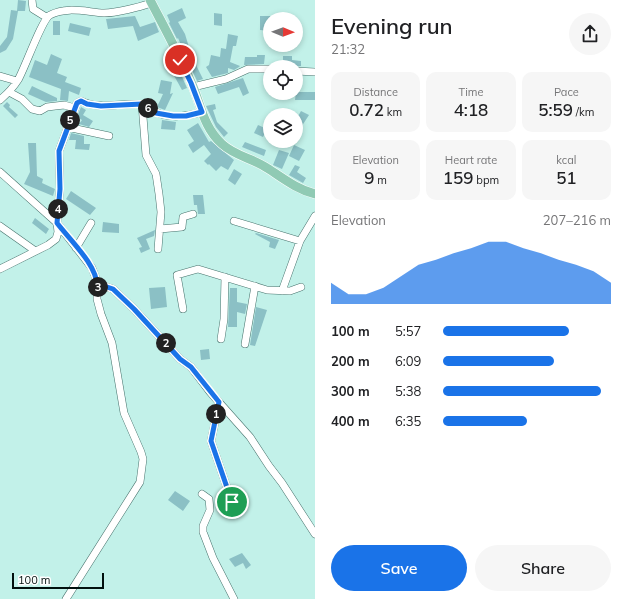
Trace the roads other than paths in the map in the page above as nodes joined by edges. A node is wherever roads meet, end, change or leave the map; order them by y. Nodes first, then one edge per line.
1 (32, 0) edge
2 (151, 2) edge
3 (46, 18) junction
4 (263, 69) edge
5 (303, 71) edge
6 (315, 72) edge
7 (0, 76) edge
8 (17, 81) junction
9 (193, 87) junction
10 (9, 92) junction
11 (0, 100) edge
12 (142, 104) junction
13 (75, 108) junction
14 (202, 112) junction
15 (67, 126) junction
16 (109, 136) dead end
17 (0, 172) edge
18 (315, 194) edge
19 (193, 214) dead end
20 (315, 216) edge
21 (234, 221) dead end
22 (57, 223) junction
23 (91, 223) dead end
24 (0, 226) edge
25 (160, 229) junction
26 (300, 241) junction
27 (76, 248) junction
28 (158, 249) dead end
29 (34, 250) junction
30 (0, 269) edge
31 (225, 277) junction
32 (255, 286) junction
33 (97, 287) junction
34 (301, 287) dead end
35 (282, 291) junction
36 (183, 309) dead end
37 (221, 339) dead end
38 (245, 344) dead end
39 (219, 402) junction
40 (202, 494) dead end
41 (232, 502) dead end
42 (315, 534) edge
43 (66, 599) edge
44 (234, 599) edge

1 - 3 street
2 - 3 street
2 - 9 main road
3 - 8 street
4 - 9 street
5 - 6 street
7 - 8 street
8 - 10 street
9 - 14 main road
10 - 11 street
10 - 13 street
12 - 13 street
12 - 14 street
12 - 25 street
13 - 15 street
14 - 18 main road
15 - 16 street
15 - 22 street
17 - 22 street
19 - 25 street
20 - 26 street
21 - 26 street
22 - 27 street
22 - 29 street
23 - 27 street
24 - 29 street
25 - 28 street
26 - 35 street
27 - 33 street
29 - 30 street
31 - 32 street
31 - 36 street
31 - 37 street
32 - 35 street
32 - 38 street
33 - 39 street
33 - 43 street
34 - 35 street
39 - 41 street
39 - 42 street
40 - 44 street

